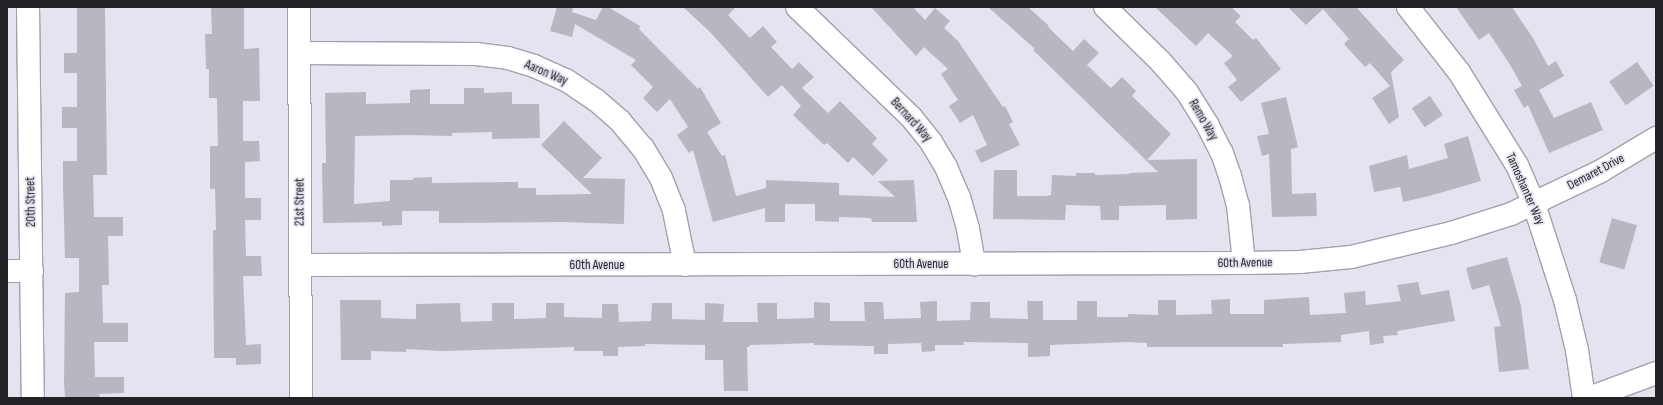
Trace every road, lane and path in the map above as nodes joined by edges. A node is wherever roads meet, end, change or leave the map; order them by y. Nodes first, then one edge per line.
1 (28, 7) edge
2 (299, 7) edge
3 (797, 7) edge
4 (1105, 7) edge
5 (1408, 7) edge
6 (299, 53) junction
7 (1656, 138) edge
8 (1534, 204) junction
9 (1244, 263) junction
10 (974, 264) junction
11 (301, 265) junction
12 (685, 265) junction
13 (32, 271) junction
14 (7, 272) edge
15 (1656, 373) edge
16 (1633, 390) edge
17 (33, 398) edge
18 (301, 398) edge
19 (1584, 398) edge
20 (1589, 398) edge

1 - 13 street, 20th Street
2 - 6 street, 21st Street
3 - 10 street, Bernard Way
4 - 9 street, Remo Way
5 - 8 street, Tamoshanter Way
6 - 11 street, 21st Street
6 - 12 street, Aaron Way
7 - 8 street, Demaret Drive
8 - 9 street, 60th Avenue
8 - 19 street, Tamoshanter Way
9 - 10 street, 60th Avenue
10 - 12 street, 60th Avenue
11 - 12 street, 60th Avenue
11 - 18 street, 21st Street
13 - 14 street
13 - 17 street, 20th Street
15 - 16 street
16 - 20 street

